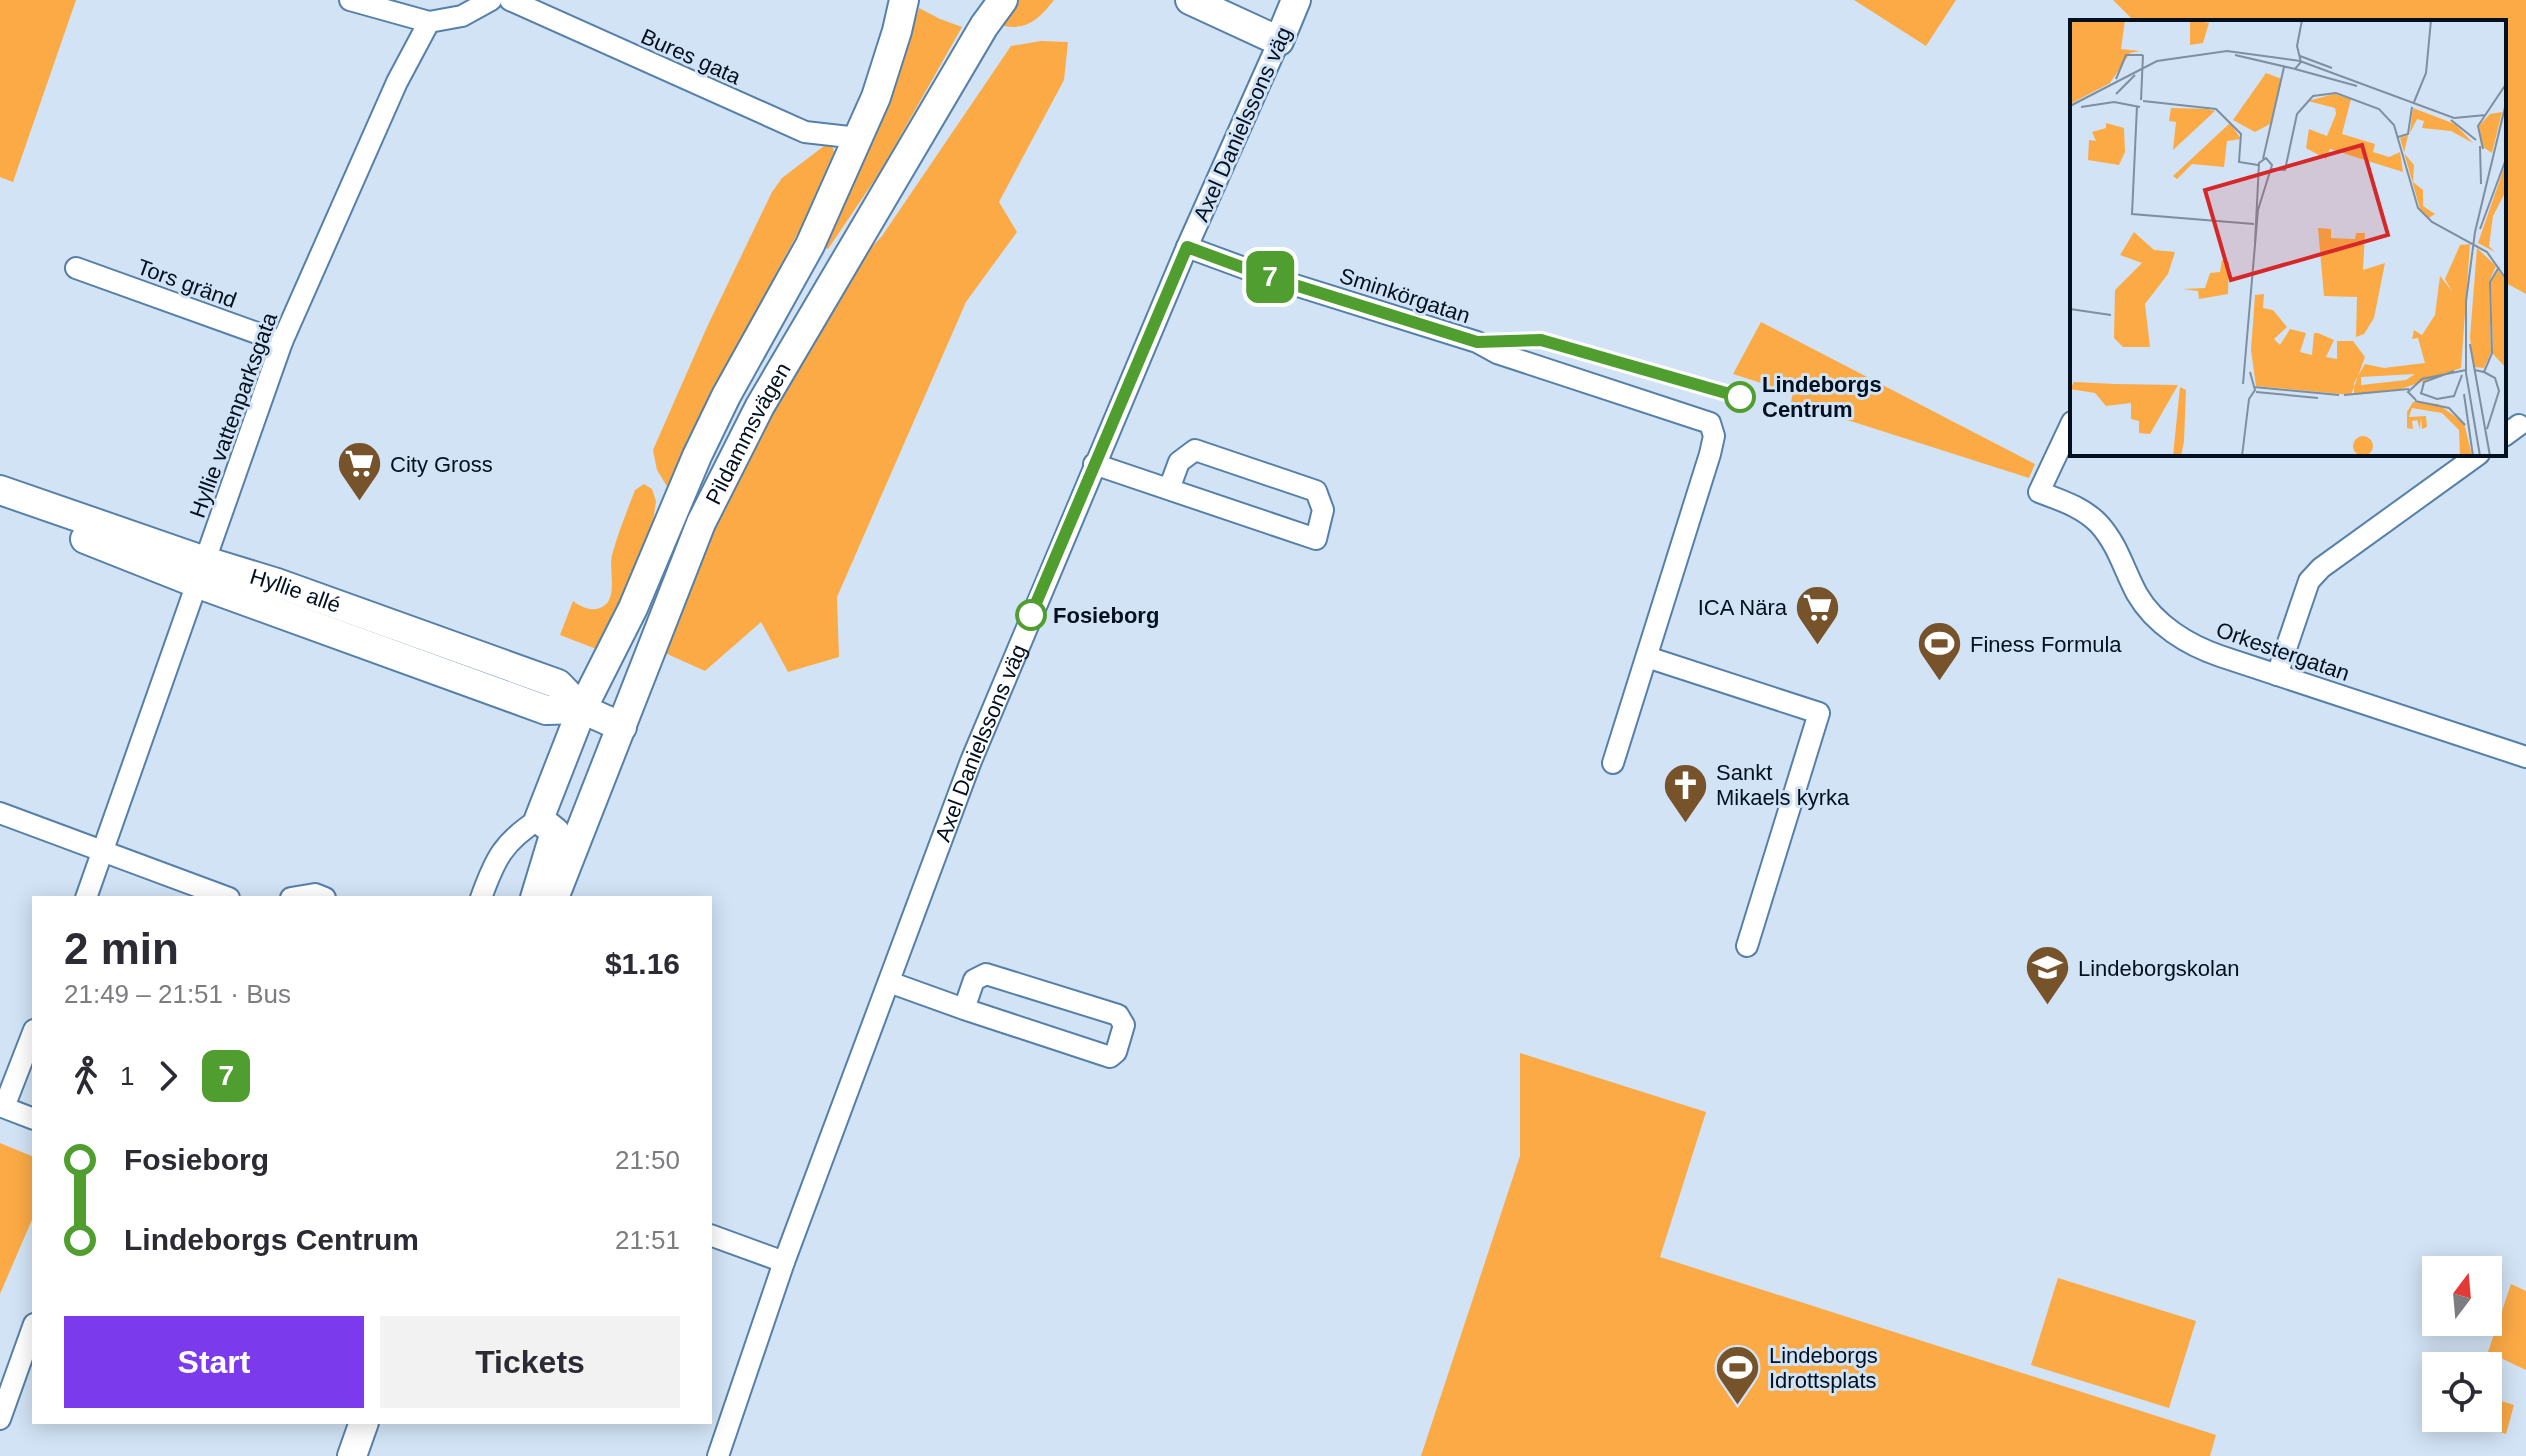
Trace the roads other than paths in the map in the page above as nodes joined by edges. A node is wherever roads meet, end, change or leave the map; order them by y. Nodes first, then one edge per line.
1 (350, 0) edge
2 (491, 0) edge
3 (510, 0) edge
4 (904, 0) edge
5 (1003, 0) edge
6 (1190, 0) edge
7 (1293, 1) edge
8 (429, 22) junction
9 (1279, 41) junction
10 (858, 138) junction
11 (1187, 247) junction
12 (76, 268) dead end
13 (282, 342) junction
14 (2070, 426) edge
15 (2476, 456) edge
16 (1094, 464) junction
17 (1169, 489) junction
18 (0, 490) edge
19 (0, 505) edge
20 (201, 572) junction
21 (1650, 650) junction
22 (2277, 675) junction
23 (582, 709) junction
24 (622, 727) junction
25 (2526, 757) edge
26 (1613, 763) dead end
27 (0, 813) edge
28 (539, 819) junction
29 (104, 852) junction
30 (87, 896) edge
31 (224, 896) edge
32 (482, 896) edge
33 (536, 896) edge
34 (555, 896) edge
35 (1747, 946) dead end
36 (889, 982) junction
37 (964, 1009) junction
38 (32, 1036) edge
39 (2, 1107) edge
40 (32, 1118) edge
41 (712, 1236) edge
42 (784, 1262) junction
43 (32, 1330) edge
44 (0, 1419) edge
45 (363, 1424) edge
46 (352, 1456) edge
47 (718, 1456) edge

1 - 8 street
2 - 8 street
3 - 10 street, Bures gata
4 - 10 main road, Pildammsvägen
5 - 24 main road, Pildammsvägen
6 - 9 main road
7 - 9 main road, Axel Danielssons väg
8 - 13 street, Hyllie vattenparksgata
9 - 11 street, Axel Danielssons väg
10 - 23 main road, Pildammsvägen
11 - 16 street, Axel Danielssons väg
11 - 21 street, Sminkörgatan
12 - 13 street, Tors gränd
13 - 20 street, Hyllie vattenparksgata
14 - 22 street, Orkestergatan
15 - 22 street
16 - 17 street
16 - 36 street, Axel Danielssons väg
17 - 17 street
18 - 20 main road, Hyllie allé
19 - 20 main road, Hyllie allé
20 - 23 main road, Hyllie allé
20 - 29 street, Hyllie vattenparksgata
21 - 26 street
21 - 35 street
22 - 25 street, Orkestergatan
23 - 24 main road, Hyllie allé
23 - 28 main road, Pildammsvägen
24 - 34 main road, Pildammsvägen
27 - 29 street
28 - 32 street
28 - 33 main road
29 - 30 street, Hyllie vattenparksgata
29 - 31 street
36 - 37 street
36 - 42 street, Axel Danielssons väg
37 - 37 street
38 - 39 street
39 - 40 street
41 - 42 street
42 - 47 street, Axel Danielssons väg
43 - 44 street
45 - 46 main road

